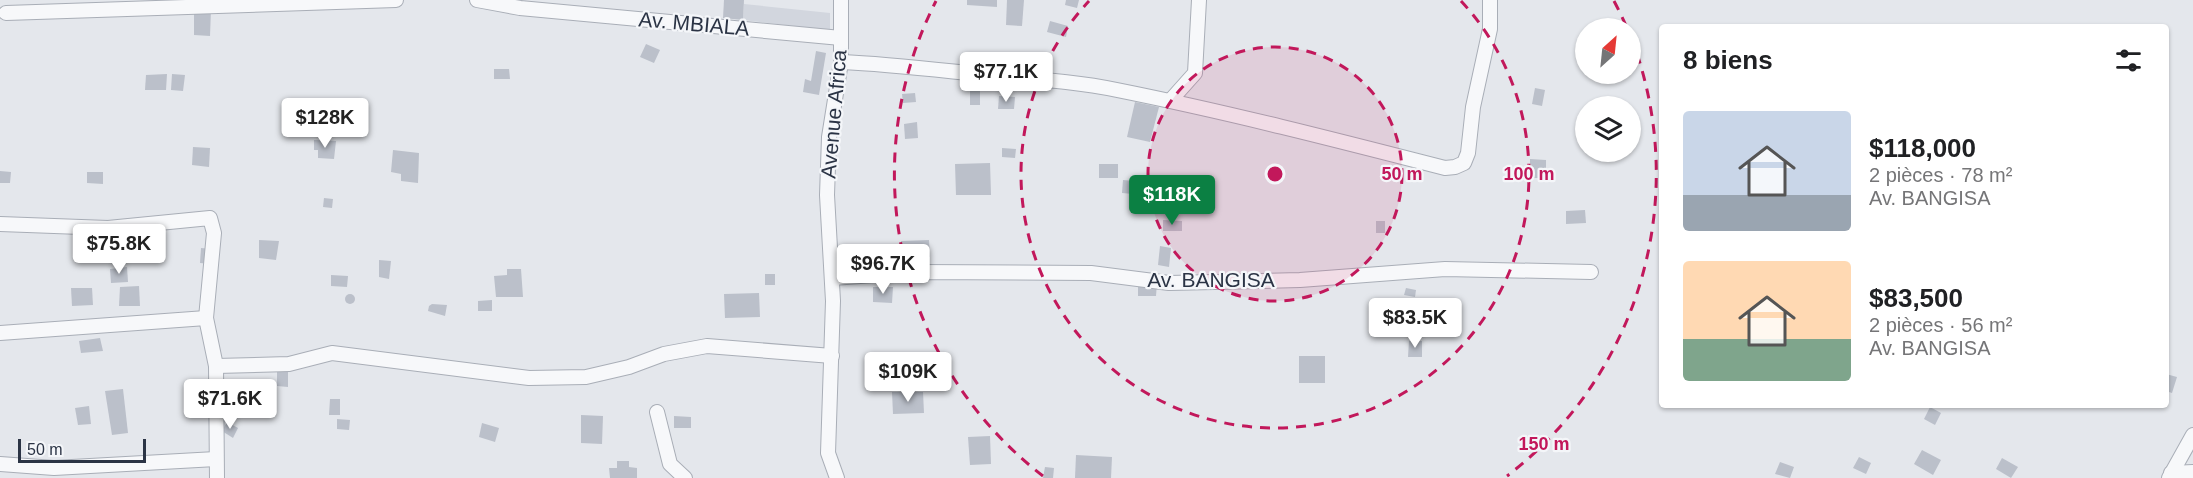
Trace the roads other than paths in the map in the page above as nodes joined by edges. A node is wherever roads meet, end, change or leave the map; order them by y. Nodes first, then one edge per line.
1 (396, 0) edge
2 (477, 0) edge
3 (841, 0) edge
4 (1198, 0) edge
5 (1490, 0) edge
6 (6, 13) dead end
7 (841, 38) junction
8 (841, 62) junction
9 (1170, 101) junction
10 (0, 224) edge
11 (1591, 272) dead end
12 (832, 279) junction
13 (206, 318) junction
14 (0, 333) edge
15 (832, 356) junction
16 (216, 366) junction
17 (657, 412) dead end
18 (2193, 435) edge
19 (216, 459) junction
20 (0, 464) edge
21 (2193, 472) edge
22 (2170, 476) edge
23 (217, 478) edge
24 (685, 478) edge
25 (837, 478) edge

1 - 6 street
2 - 7 street, Av. MBIALA
3 - 7 street, Avenue Africa
4 - 9 street
5 - 9 street
7 - 8 street, Avenue Africa
8 - 9 street
8 - 12 street, Avenue Africa
10 - 13 street
11 - 12 street, Av. BANGISA
12 - 15 street, Avenue Africa
13 - 14 street
13 - 16 street
15 - 16 street
15 - 25 street, Avenue Africa
16 - 19 street
17 - 24 street
18 - 22 street
19 - 20 street
19 - 23 street
21 - 22 street

